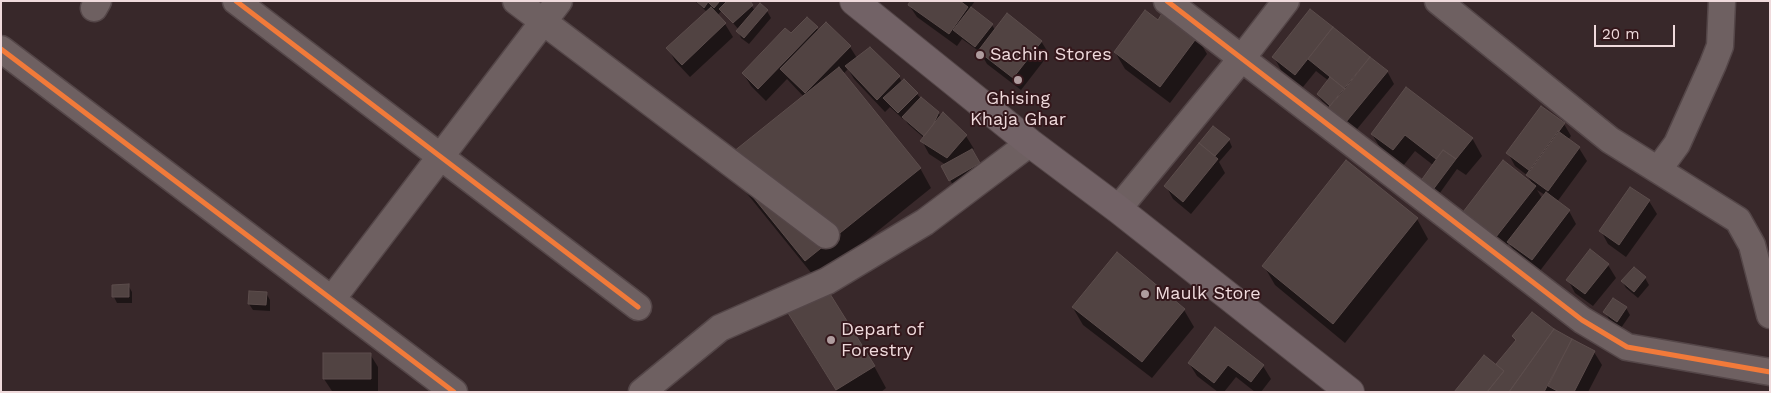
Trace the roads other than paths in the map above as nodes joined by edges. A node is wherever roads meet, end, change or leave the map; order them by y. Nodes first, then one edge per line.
1 (236, 1) edge
2 (516, 1) edge
3 (559, 1) edge
4 (854, 1) edge
5 (1168, 1) edge
6 (1286, 1) edge
7 (1438, 1) edge
8 (1717, 5) edge
9 (543, 22) junction
10 (1, 49) edge
11 (1242, 58) junction
12 (1030, 143) junction
13 (440, 157) junction
14 (1658, 170) junction
15 (1118, 209) junction
16 (826, 235) dead end
17 (332, 299) junction
18 (638, 307) dead end
19 (1770, 315) edge
20 (1770, 372) edge
21 (454, 392) edge
22 (642, 392) edge
23 (1350, 392) edge

1 - 13 street
2 - 9 street
3 - 9 street
4 - 12 main road
5 - 11 street
6 - 11 street
7 - 14 street
8 - 14 street
9 - 13 street
9 - 16 street
10 - 17 street
11 - 15 street
11 - 20 street
12 - 15 main road
12 - 22 street
13 - 17 street
13 - 18 street
14 - 19 street
15 - 23 main road
17 - 21 street

